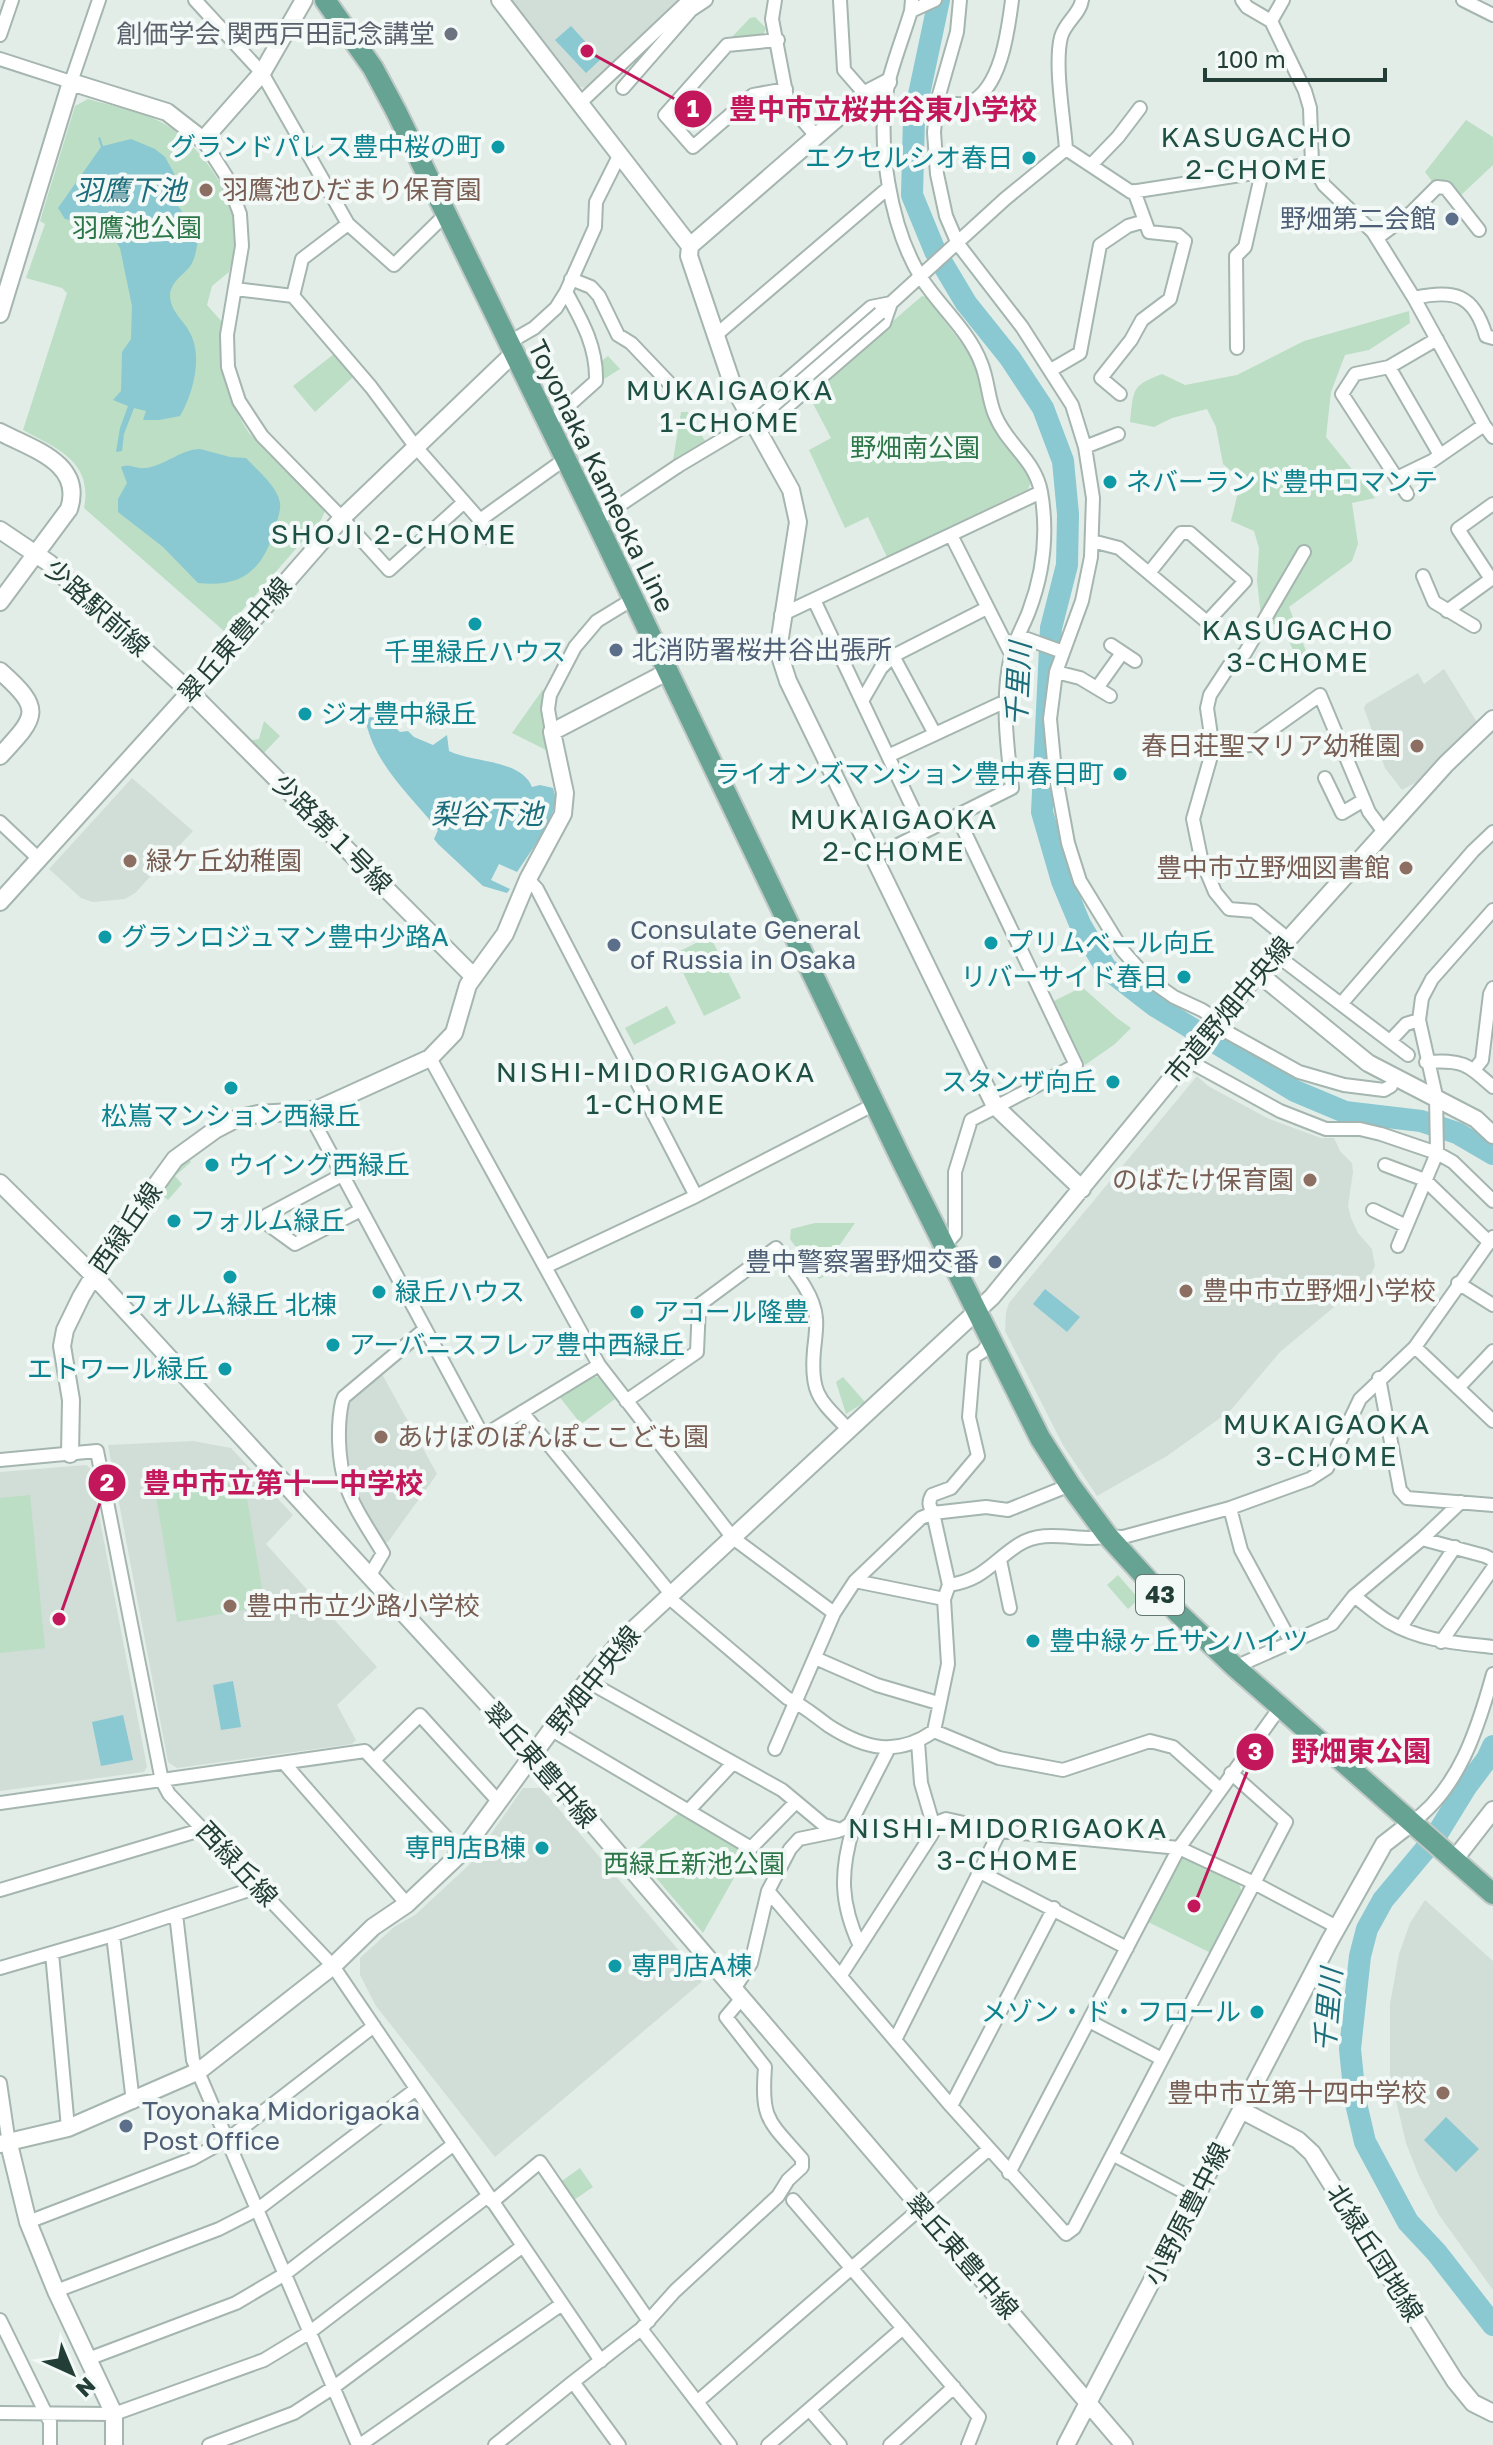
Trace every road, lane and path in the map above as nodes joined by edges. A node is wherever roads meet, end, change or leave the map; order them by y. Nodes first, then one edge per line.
1 (12, 0) edge
2 (99, 0) edge
3 (195, 0) edge
4 (304, 0) edge
5 (325, 0) edge
6 (500, 0) edge
7 (689, 0) edge
8 (706, 0) edge
9 (775, 0) edge
10 (840, 0) edge
11 (935, 0) edge
12 (960, 0) edge
13 (1012, 0) edge
14 (1082, 0) edge
15 (1242, 0) edge
16 (1283, 0) edge
17 (1463, 0) edge
18 (912, 6) edge
19 (1493, 15) edge
20 (1271, 21) junction
21 (0, 35) edge
22 (778, 40) junction
23 (0, 59) edge
24 (262, 73) junction
25 (71, 82) junction
26 (888, 82) junction
27 (623, 88) dead end
28 (786, 89) junction
29 (865, 94) junction
30 (937, 102) junction
31 (580, 103) junction
32 (1120, 109) dead end
33 (817, 137) junction
34 (203, 140) junction
35 (1066, 149) junction
36 (620, 154) junction
37 (1312, 164) junction
38 (1091, 165) junction
39 (1262, 172) junction
40 (888, 188) junction
41 (1134, 191) junction
42 (446, 214) junction
43 (1145, 221) junction
44 (348, 224) junction
45 (1479, 230) dead end
46 (1377, 238) junction
47 (690, 246) junction
48 (957, 246) junction
49 (923, 275) junction
50 (571, 279) junction
51 (235, 289) junction
52 (566, 292) junction
53 (293, 296) junction
54 (1414, 298) junction
55 (891, 303) junction
56 (0, 314) edge
57 (716, 335) junction
58 (1493, 338) edge
59 (1437, 339) junction
60 (510, 348) junction
61 (1237, 348) dead end
62 (1389, 367) junction
63 (1051, 370) junction
64 (672, 386) dead end
65 (1120, 394) dead end
66 (749, 413) junction
67 (548, 424) junction
68 (1484, 425) junction
69 (759, 431) junction
70 (0, 432) edge
71 (1118, 434) dead end
72 (1493, 437) edge
73 (415, 446) junction
74 (1085, 447) junction
75 (1440, 455) junction
76 (565, 459) junction
77 (1397, 478) junction
78 (1041, 492) junction
79 (1407, 494) dead end
80 (463, 503) junction
81 (1493, 504) edge
82 (342, 518) junction
83 (480, 520) junction
84 (596, 521) junction
85 (0, 530) edge
86 (951, 535) junction
87 (491, 539) dead end
88 (1092, 541) junction
89 (1304, 552) dead end
90 (36, 553) junction
91 (1149, 573) junction
92 (1423, 576) dead end
93 (633, 599) junction
94 (814, 600) junction
95 (0, 602) edge
96 (987, 608) junction
97 (1447, 611) junction
98 (781, 615) junction
99 (1474, 626) dead end
100 (1019, 636) junction
101 (1111, 645) dead end
102 (1063, 652) junction
103 (1122, 653) junction
104 (1011, 654) junction
105 (893, 656) junction
106 (1135, 661) dead end
107 (0, 671) edge
108 (667, 672) junction
109 (1056, 672) junction
110 (1097, 688) junction
111 (190, 692) junction
112 (1110, 696) dead end
113 (862, 701) junction
114 (1006, 701) junction
115 (1493, 719) edge
116 (552, 732) junction
117 (935, 734) junction
118 (1213, 749) junction
119 (0, 756) edge
120 (888, 756) junction
121 (1325, 778) dead end
122 (1364, 800) junction
123 (957, 816) junction
124 (0, 822) edge
125 (924, 832) junction
126 (1384, 832) junction
127 (1493, 832) edge
128 (874, 857) junction
129 (39, 859) junction
130 (528, 879) junction
131 (0, 902) edge
132 (1493, 910) edge
133 (1288, 939) junction
134 (1275, 954) junction
135 (1258, 973) junction
136 (473, 976) junction
137 (1492, 992) edge
138 (1341, 1004) junction
139 (1419, 1020) junction
140 (1216, 1024) junction
141 (1390, 1041) junction
142 (1408, 1055) dead end
143 (430, 1058) junction
144 (1188, 1058) junction
145 (1426, 1062) junction
146 (1474, 1070) junction
147 (1391, 1086) dead end
148 (1493, 1087) edge
149 (1436, 1101) junction
150 (875, 1104) junction
151 (995, 1106) junction
152 (308, 1111) junction
153 (1493, 1135) edge
154 (1437, 1149) junction
155 (1385, 1165) dead end
156 (342, 1175) junction
157 (1425, 1180) junction
158 (0, 1183) edge
159 (1082, 1189) junction
160 (696, 1196) junction
161 (1493, 1201) edge
162 (361, 1210) junction
163 (1373, 1210) dead end
164 (1406, 1226) junction
165 (1492, 1240) edge
166 (945, 1245) junction
167 (1398, 1246) dead end
168 (545, 1267) junction
169 (93, 1275) junction
170 (1458, 1283) junction
171 (1493, 1305) edge
172 (978, 1312) junction
173 (425, 1329) junction
174 (992, 1340) junction
175 (1415, 1347) junction
176 (1493, 1351) edge
177 (599, 1365) junction
178 (1379, 1378) junction
179 (1458, 1388) junction
180 (626, 1401) junction
181 (522, 1412) junction
182 (1493, 1421) edge
183 (850, 1431) junction
184 (70, 1454) junction
185 (0, 1460) edge
186 (1070, 1485) junction
187 (1461, 1502) junction
188 (1493, 1505) edge
189 (1230, 1508) junction
190 (933, 1513) junction
191 (1107, 1535) junction
192 (733, 1538) junction
193 (1422, 1539) junction
194 (1455, 1547) junction
195 (1000, 1560) junction
196 (1493, 1560) edge
197 (1493, 1568) edge
198 (370, 1575) junction
199 (855, 1581) junction
200 (949, 1585) junction
201 (671, 1594) junction
202 (1354, 1596) junction
203 (944, 1599) junction
204 (1010, 1608) dead end
205 (834, 1613) junction
206 (1401, 1627) junction
207 (1291, 1642) junction
208 (1441, 1642) junction
209 (1493, 1647) edge
210 (815, 1658) junction
211 (1235, 1667) junction
212 (1493, 1674) edge
213 (587, 1681) junction
214 (797, 1703) junction
215 (938, 1703) junction
216 (1281, 1706) junction
217 (552, 1730) junction
218 (934, 1731) junction
219 (918, 1742) junction
220 (889, 1748) junction
221 (775, 1749) dead end
222 (534, 1755) junction
223 (374, 1760) junction
224 (284, 1763) junction
225 (733, 1763) junction
226 (1231, 1773) junction
227 (162, 1781) junction
228 (1220, 1789) junction
229 (499, 1802) junction
230 (0, 1803) edge
231 (795, 1803) junction
232 (689, 1810) junction
233 (1493, 1810) edge
234 (933, 1824) junction
235 (1415, 1826) junction
236 (846, 1827) junction
237 (204, 1829) junction
238 (1000, 1831) junction
239 (1179, 1848) junction
240 (461, 1853) junction
241 (1452, 1858) junction
242 (980, 1872) junction
243 (1254, 1883) junction
244 (258, 1887) junction
245 (0, 1890) edge
246 (768, 1891) junction
247 (1493, 1894) edge
248 (407, 1904) junction
249 (1054, 1908) junction
250 (176, 1914) junction
251 (1337, 1927) junction
252 (113, 1935) junction
253 (860, 1946) junction
254 (1127, 1948) junction
255 (52, 1953) junction
256 (333, 1966) junction
257 (0, 1968) edge
258 (841, 1975) junction
259 (738, 1994) junction
260 (1089, 2021) junction
261 (374, 2026) junction
262 (896, 2038) junction
263 (1162, 2059) junction
264 (199, 2071) junction
265 (0, 2083) edge
266 (416, 2089) junction
267 (133, 2102) junction
268 (951, 2106) junction
269 (1241, 2110) junction
270 (68, 2128) junction
271 (228, 2139) junction
272 (4, 2144) edge
273 (454, 2144) junction
274 (989, 2149) junction
275 (1112, 2155) junction
276 (1009, 2173) junction
277 (1184, 2193) dead end
278 (490, 2199) junction
279 (793, 2200) dead end
280 (921, 2208) junction
281 (258, 2209) junction
282 (28, 2222) junction
283 (523, 2246) junction
284 (850, 2267) junction
285 (285, 2274) junction
286 (56, 2291) junction
287 (562, 2304) junction
288 (0, 2320) edge
289 (645, 2325) junction
290 (903, 2328) junction
291 (310, 2332) junction
292 (88, 2359) junction
293 (601, 2361) junction
294 (573, 2382) junction
295 (334, 2387) junction
296 (954, 2387) junction
297 (697, 2402) junction
298 (1088, 2403) junction
299 (810, 2410) junction
300 (44, 2412) junction
301 (0, 2413) edge
302 (1493, 2413) edge
303 (114, 2414) junction
304 (50, 2445) edge
305 (114, 2445) edge
306 (209, 2445) edge
307 (359, 2445) edge
308 (495, 2445) edge
309 (619, 2445) edge
310 (730, 2445) edge
311 (768, 2445) edge
312 (840, 2445) edge
313 (890, 2445) edge
314 (968, 2445) edge
315 (1066, 2445) edge
316 (1124, 2445) edge

1 - 21 street
2 - 25 street
3 - 24 street
4 - 24 street
5 - 42 main road, Toyonaka Kameoka Line / 43
6 - 31 street
7 - 31 street
8 - 27 street
9 - 22 street
10 - 29 street
11 - 18 street
12 - 30 street
13 - 30 street
14 - 35 street
15 - 20 street
16 - 20 street
17 - 19 street
18 - 26 street
20 - 37 street
22 - 28 street
22 - 28 street
23 - 25 street
24 - 34 street
24 - 44 street
25 - 34 street
25 - 56 street
26 - 29 street
26 - 40 street
28 - 33 street
29 - 33 street
30 - 48 street
31 - 36 street
32 - 38 street
33 - 47 street
34 - 51 street
35 - 38 street
35 - 48 street
36 - 47 street
36 - 50 street
37 - 39 street
37 - 46 street
38 - 41 street
39 - 41 street
39 - 61 street
40 - 49 street
40 - 57 street
41 - 43 street
42 - 44 street
42 - 60 main road, Toyonaka Kameoka Line / 43
43 - 63 street
43 - 65 street
44 - 53 street
45 - 46 street
46 - 54 street
47 - 57 street
48 - 49 street
48 - 63 street
49 - 55 street
49 - 78 street
50 - 52 street
50 - 64 street
51 - 53 street
51 - 82 street
52 - 60 street
52 - 67 street
53 - 73 street
54 - 58 street
54 - 59 street
55 - 66 street
55 - 69 street
55 - 84 street, bridge
57 - 66 street
59 - 62 street
59 - 68 street
60 - 67 main road, Toyonaka Kameoka Line / 43
60 - 73 street, 翠丘東豊中線
62 - 75 street
62 - 77 street
63 - 74 street
66 - 69 street
67 - 76 main road, Toyonaka Kameoka Line / 43
68 - 72 street
68 - 75 street
69 - 98 street
70 - 90 street
71 - 74 street
73 - 80 street
73 - 82 street, 翠丘東豊中線
74 - 88 street
75 - 77 street
76 - 83 street
76 - 84 main road, Toyonaka Kameoka Line / 43
77 - 79 street
78 - 86 street
78 - 100 street
80 - 82 street
80 - 83 street
81 - 97 street
82 - 111 street, 翠丘東豊中線
83 - 87 street
84 - 93 main road, Toyonaka Kameoka Line / 43
85 - 90 street, 少路駅前線
86 - 94 street
86 - 96 street
88 - 91 street
88 - 102 street
89 - 118 street
90 - 95 street
90 - 111 street, 少路駅前線
91 - 91 street
92 - 97 street
93 - 108 main road, Toyonaka Kameoka Line / 43
93 - 116 street
94 - 98 street
94 - 113 street
96 - 104 street
96 - 105 street
97 - 99 street
98 - 128 street
100 - 102 street
100 - 104 street
101 - 103 street
102 - 109 street
103 - 106 street
103 - 110 street
104 - 114 street
105 - 113 street
105 - 117 street
107 - 119 street
108 - 116 street
108 - 150 main road, Toyonaka Kameoka Line / 43
109 - 110 street
109 - 140 street
110 - 112 street
111 - 129 street, 翠丘東豊中線
111 - 136 street, 少路第１号線
113 - 120 street
114 - 117 street
114 - 123 street
115 - 126 street, 市道野畑中央線
116 - 130 street, 西緑丘線
117 - 120 street
118 - 122 street
118 - 133 street
120 - 125 street
121 - 122 street
122 - 126 street
123 - 125 street
123 - 151 street
124 - 129 street
125 - 128 street
126 - 133 street, 市道野畑中央線
127 - 138 street
128 - 151 street
129 - 131 street, 翠丘東豊中線
130 - 136 street, 西緑丘線
130 - 160 street
132 - 139 street
133 - 134 street, 市道野畑中央線
134 - 135 street, 市道野畑中央線
134 - 138 street
135 - 140 street, 市道野畑中央線
135 - 149 street
136 - 143 street, 西緑丘線
137 - 146 street
138 - 141 street
139 - 141 street
139 - 145 street
140 - 144 street, 市道野畑中央線
140 - 147 street
141 - 142 street
143 - 152 street, 西緑丘線
143 - 168 street
144 - 154 street
144 - 159 street, 市道野畑中央線
145 - 146 street
145 - 149 street
146 - 148 street
149 - 153 street
149 - 154 street
150 - 160 street
150 - 166 main road, Toyonaka Kameoka Line / 43
151 - 159 street
151 - 166 street
152 - 156 street
152 - 169 street, 西緑丘線
154 - 157 street
154 - 161 street
155 - 157 street
156 - 162 street
156 - 162 street
157 - 164 street
157 - 165 street
158 - 169 street, 翠丘東豊中線
159 - 172 street, 市道野畑中央線
160 - 168 street
162 - 173 street
163 - 164 street
164 - 167 street
165 - 170 street
166 - 172 main road, Toyonaka Kameoka Line / 43
168 - 177 street
169 - 184 street, 西緑丘線
169 - 198 street, 翠丘東豊中線
170 - 171 street
170 - 175 street
172 - 174 main road, Toyonaka Kameoka Line / 43
172 - 183 street, 野畑中央線
173 - 181 street
173 - 198 street
174 - 186 main road, Toyonaka Kameoka Line / 43
174 - 190 street
175 - 178 street
175 - 179 street
176 - 179 street
177 - 180 street
177 - 181 street
178 - 187 street
178 - 189 street
179 - 182 street
180 - 183 street
180 - 192 street
181 - 201 street
183 - 192 street, 野畑中央線
184 - 185 street
184 - 227 street, 西緑丘線
186 - 190 street
186 - 191 main road, Toyonaka Kameoka Line / 43
187 - 188 street
187 - 193 street
189 - 191 street
189 - 207 street
190 - 199 street
190 - 200 street
191 - 195 street
191 - 211 main road, Toyonaka Kameoka Line / 43
192 - 201 street, 野畑中央線
192 - 205 street
193 - 194 street
193 - 202 street
194 - 196 street
194 - 206 street
195 - 200 street
195 - 204 street
197 - 208 street
198 - 222 street, 翠丘東豊中線
199 - 203 street
199 - 205 street
200 - 203 street
201 - 213 street, 野畑中央線
201 - 214 street
202 - 206 street
202 - 207 street
203 - 215 street
205 - 210 street
206 - 208 street
207 - 211 street
208 - 209 street
210 - 214 street
210 - 215 street
211 - 216 main road, Toyonaka Kameoka Line / 43
212 - 235 street
213 - 217 street, 野畑中央線
213 - 225 street
214 - 220 street
214 - 221 street
215 - 218 street
216 - 226 street
216 - 235 main road, Toyonaka Kameoka Line / 43
217 - 222 street, 野畑中央線
217 - 232 street
218 - 219 street
218 - 228 street
219 - 220 street
219 - 234 street
220 - 236 street
222 - 229 street, 野畑中央線
222 - 259 street, 翠丘東豊中線
223 - 224 street
223 - 229 street
223 - 240 street
224 - 227 street
224 - 248 street
225 - 231 street
225 - 232 street
226 - 228 street
226 - 243 street
227 - 230 street
227 - 237 street, 西緑丘線
228 - 239 street
229 - 240 street, 野畑中央線
231 - 232 street
231 - 236 street
233 - 241 street
234 - 238 street
234 - 253 street
235 - 241 main road, Toyonaka Kameoka Line / 43
235 - 251 street, 小野原豊中線
236 - 246 street
236 - 253 street
237 - 244 street, 西緑丘線
237 - 245 street
238 - 239 street
238 - 242 street
239 - 243 street
239 - 254 street
240 - 248 street, 野畑中央線
241 - 247 main road, Toyonaka Kameoka Line / 43
242 - 249 street
242 - 262 street
243 - 251 street
243 - 263 street
244 - 250 street
244 - 256 street, 西緑丘線
246 - 258 street
246 - 259 street
248 - 256 street, 野畑中央線
249 - 254 street
249 - 268 street
250 - 252 street
250 - 264 street
251 - 269 street, 小野原豊中線
252 - 255 street
252 - 267 street
253 - 258 street
254 - 260 street
255 - 257 street
255 - 270 street
256 - 261 street, 西緑丘線
256 - 264 street, 野畑中央線
258 - 262 street
259 - 280 street, 翠丘東豊中線
259 - 289 street
260 - 263 street
260 - 276 street
261 - 266 street, 西緑丘線
261 - 271 street
262 - 268 street
263 - 275 street
264 - 267 street, 野畑中央線
264 - 271 street
265 - 272 street
266 - 273 street, 西緑丘線
266 - 281 street
267 - 270 street, 野畑中央線
268 - 274 street
269 - 298 street, 小野原豊中線
269 - 302 street, 北緑丘団地線
270 - 272 street, 野畑中央線
271 - 281 street
271 - 282 street
272 - 282 street
273 - 278 street, 西緑丘線
273 - 285 street
274 - 276 street
274 - 280 street
275 - 276 street
275 - 277 street
278 - 283 street, 西緑丘線
278 - 289 street
278 - 291 street
279 - 284 street
280 - 284 street
280 - 298 street, 翠丘東豊中線
281 - 285 street
281 - 286 street
282 - 286 street
283 - 287 street, 西緑丘線
283 - 295 street
284 - 290 street
284 - 297 street
285 - 291 street
285 - 292 street
286 - 292 street
287 - 293 street, 西緑丘線
287 - 307 street
288 - 300 street
289 - 293 street
289 - 297 street
290 - 296 street
290 - 299 street
291 - 295 street
291 - 303 street
292 - 303 street
293 - 294 street
294 - 308 street
294 - 309 street
295 - 306 street
295 - 307 street
296 - 313 street
296 - 314 street
297 - 310 street
298 - 315 street, 小野原豊中線
298 - 316 street
299 - 311 street
299 - 312 street
300 - 301 street
300 - 303 street
300 - 304 street
303 - 305 street

